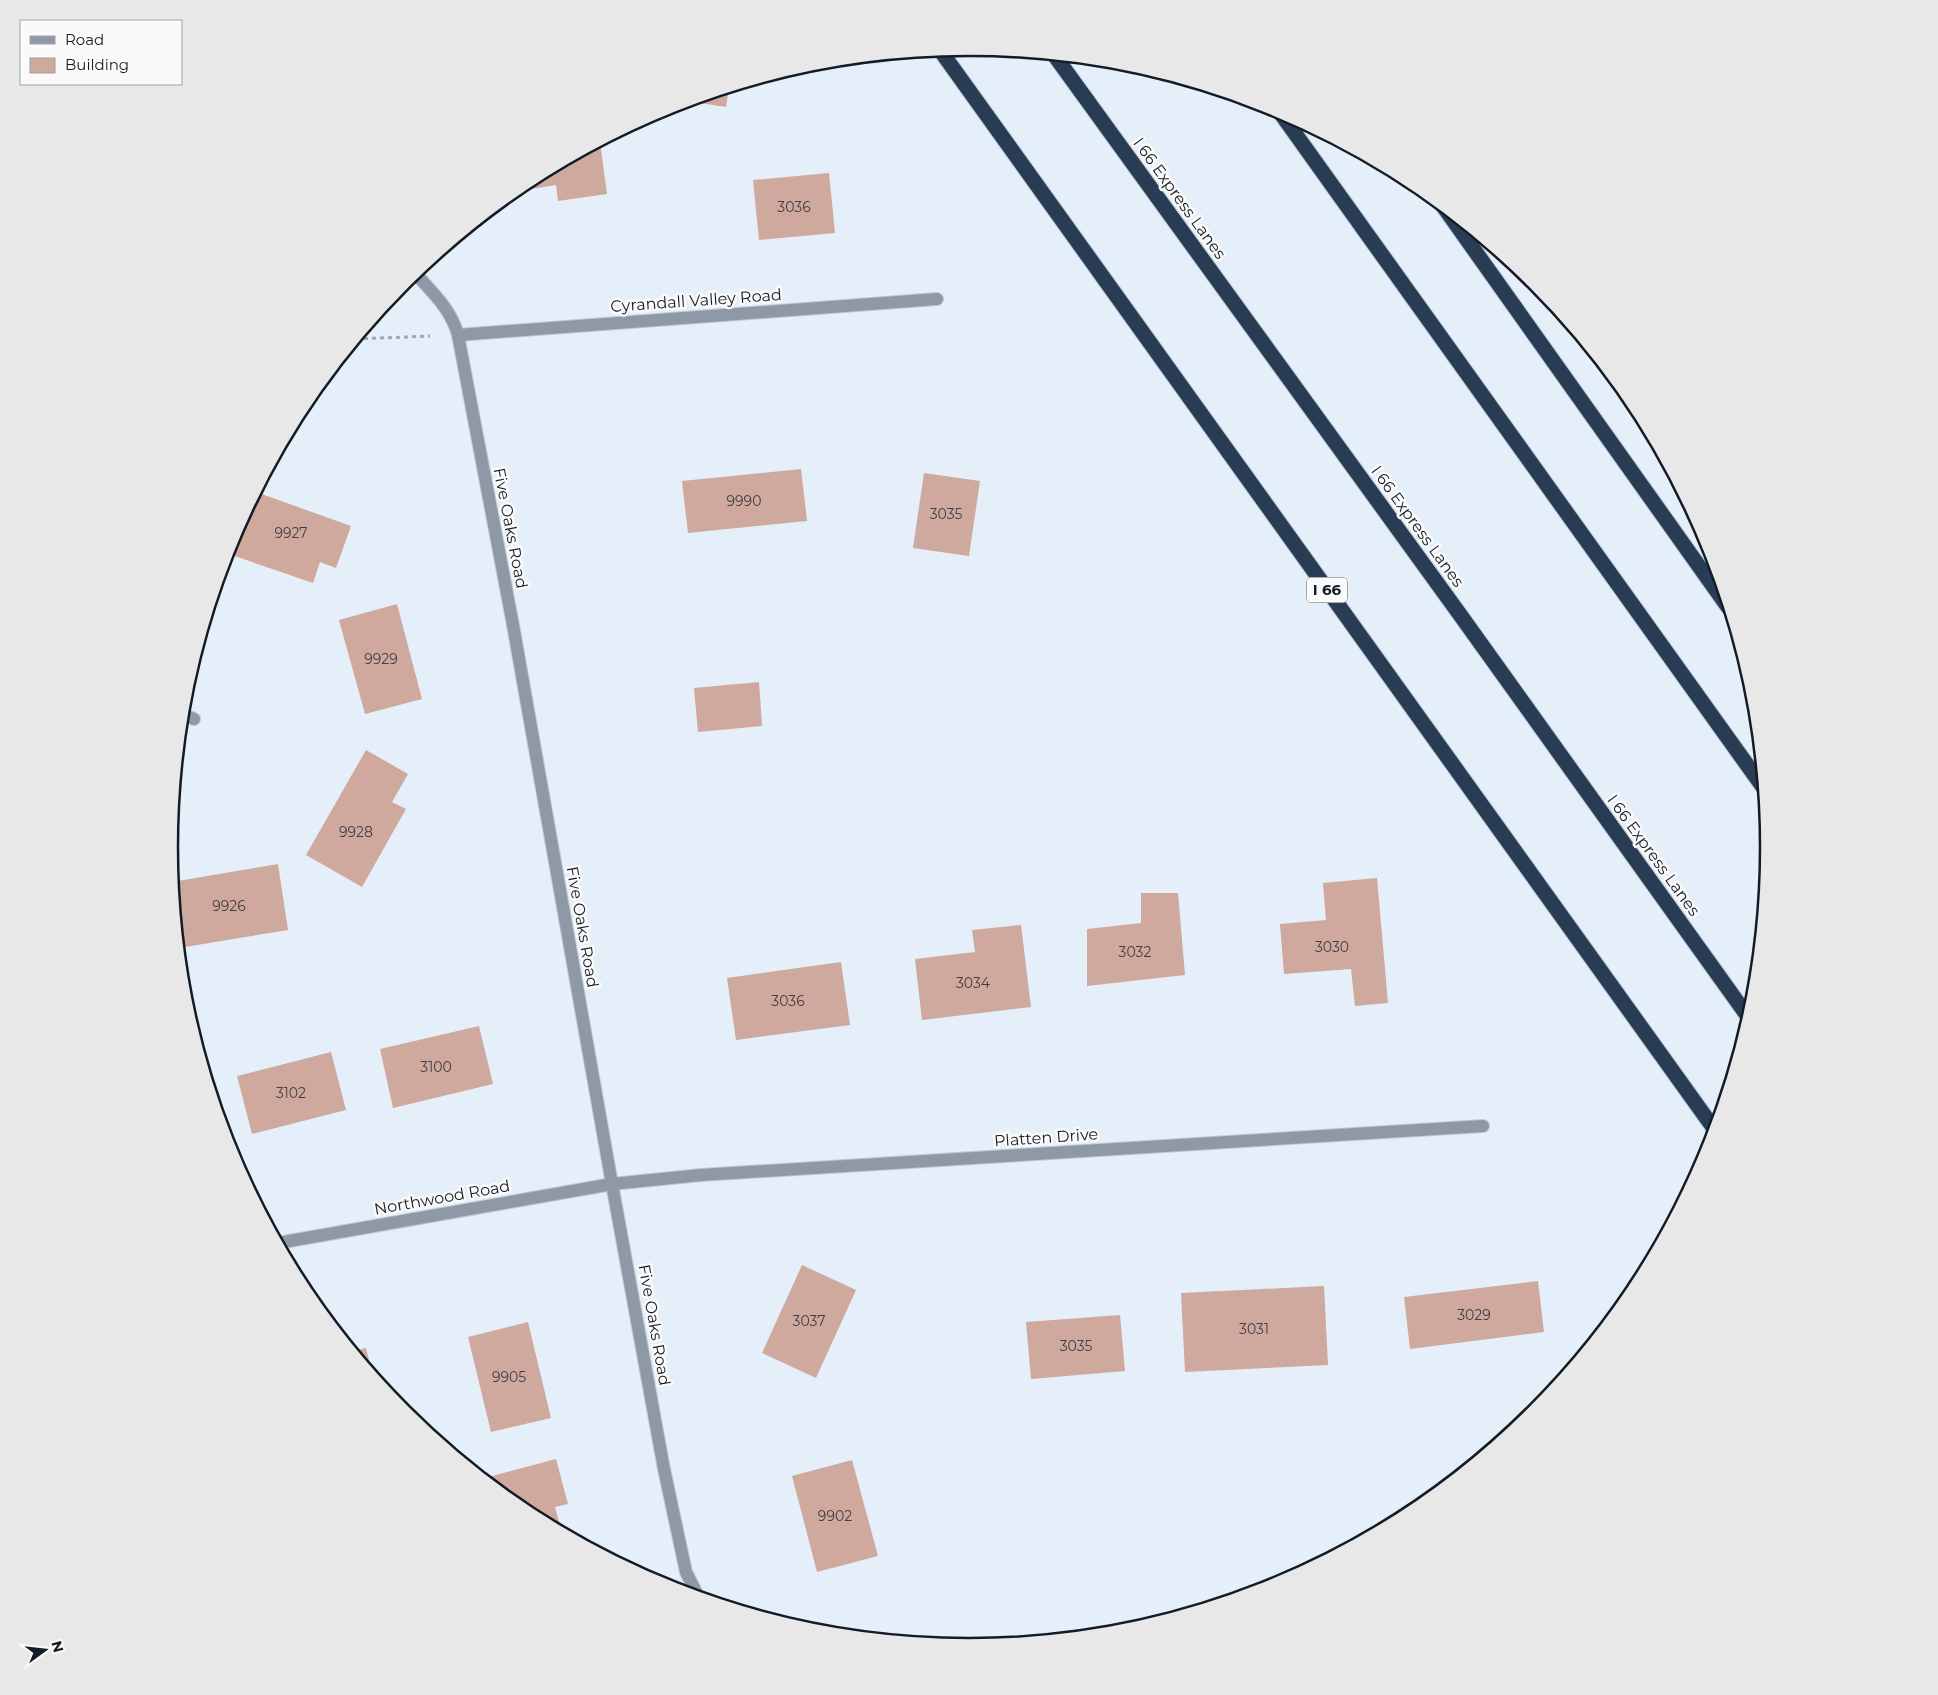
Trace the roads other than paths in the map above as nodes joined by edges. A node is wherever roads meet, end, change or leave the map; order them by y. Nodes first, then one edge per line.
1 (945, 57) edge
2 (1060, 62) edge
3 (1289, 124) edge
4 (1453, 222) edge
5 (420, 278) edge
6 (937, 299) dead end
7 (458, 335) junction
8 (1717, 591) edge
9 (189, 717) edge
10 (194, 719) dead end
11 (1757, 779) edge
12 (1743, 1010) edge
13 (1710, 1123) edge
14 (1483, 1126) dead end
15 (612, 1184) junction
16 (283, 1242) edge
17 (695, 1590) edge

1 - 13 highway, I 66
2 - 12 highway, I 66 Express Lanes
3 - 11 highway
4 - 8 highway
5 - 7 street, Five Oaks Road
6 - 7 street, Cyrandall Valley Road
7 - 15 street, Five Oaks Road
9 - 10 street
14 - 15 street, Platten Drive
15 - 16 street, Northwood Road
15 - 17 street, Five Oaks Road

